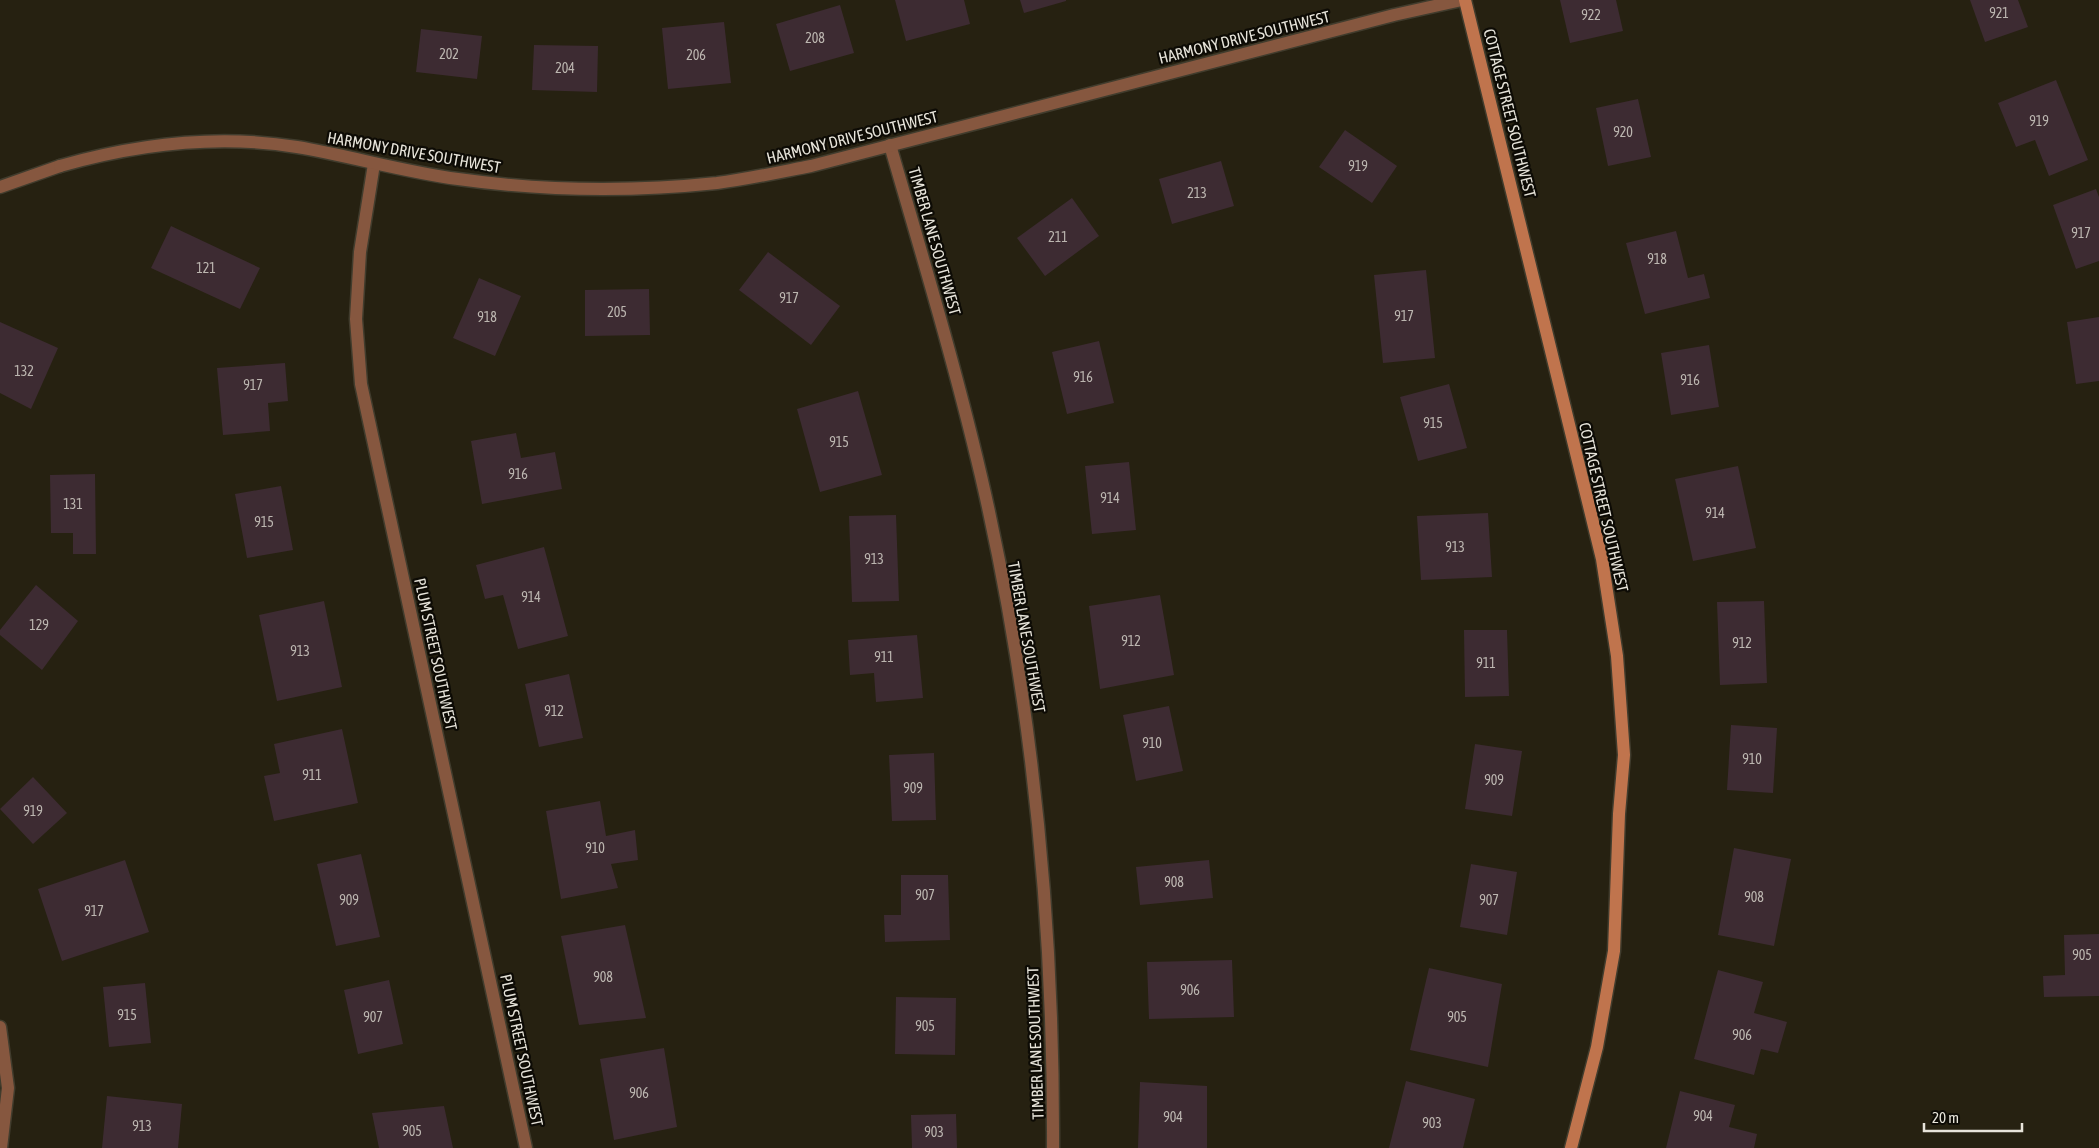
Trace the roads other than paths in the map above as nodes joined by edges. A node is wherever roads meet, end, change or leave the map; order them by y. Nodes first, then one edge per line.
1 (1464, 0) edge
2 (890, 145) junction
3 (374, 164) junction
4 (0, 187) edge
5 (0, 1027) edge
6 (1, 1148) edge
7 (526, 1148) edge
8 (1054, 1148) edge
9 (1571, 1148) edge

1 - 2 street, HARMONY DRIVE SOUTHWEST
1 - 9 street, COTTAGE STREET SOUTHWEST
2 - 3 street, HARMONY DRIVE SOUTHWEST
2 - 8 street, TIMBER LANE SOUTHWEST
3 - 4 street, HARMONY DRIVE SOUTHWEST
3 - 7 street, PLUM STREET SOUTHWEST
5 - 6 street

